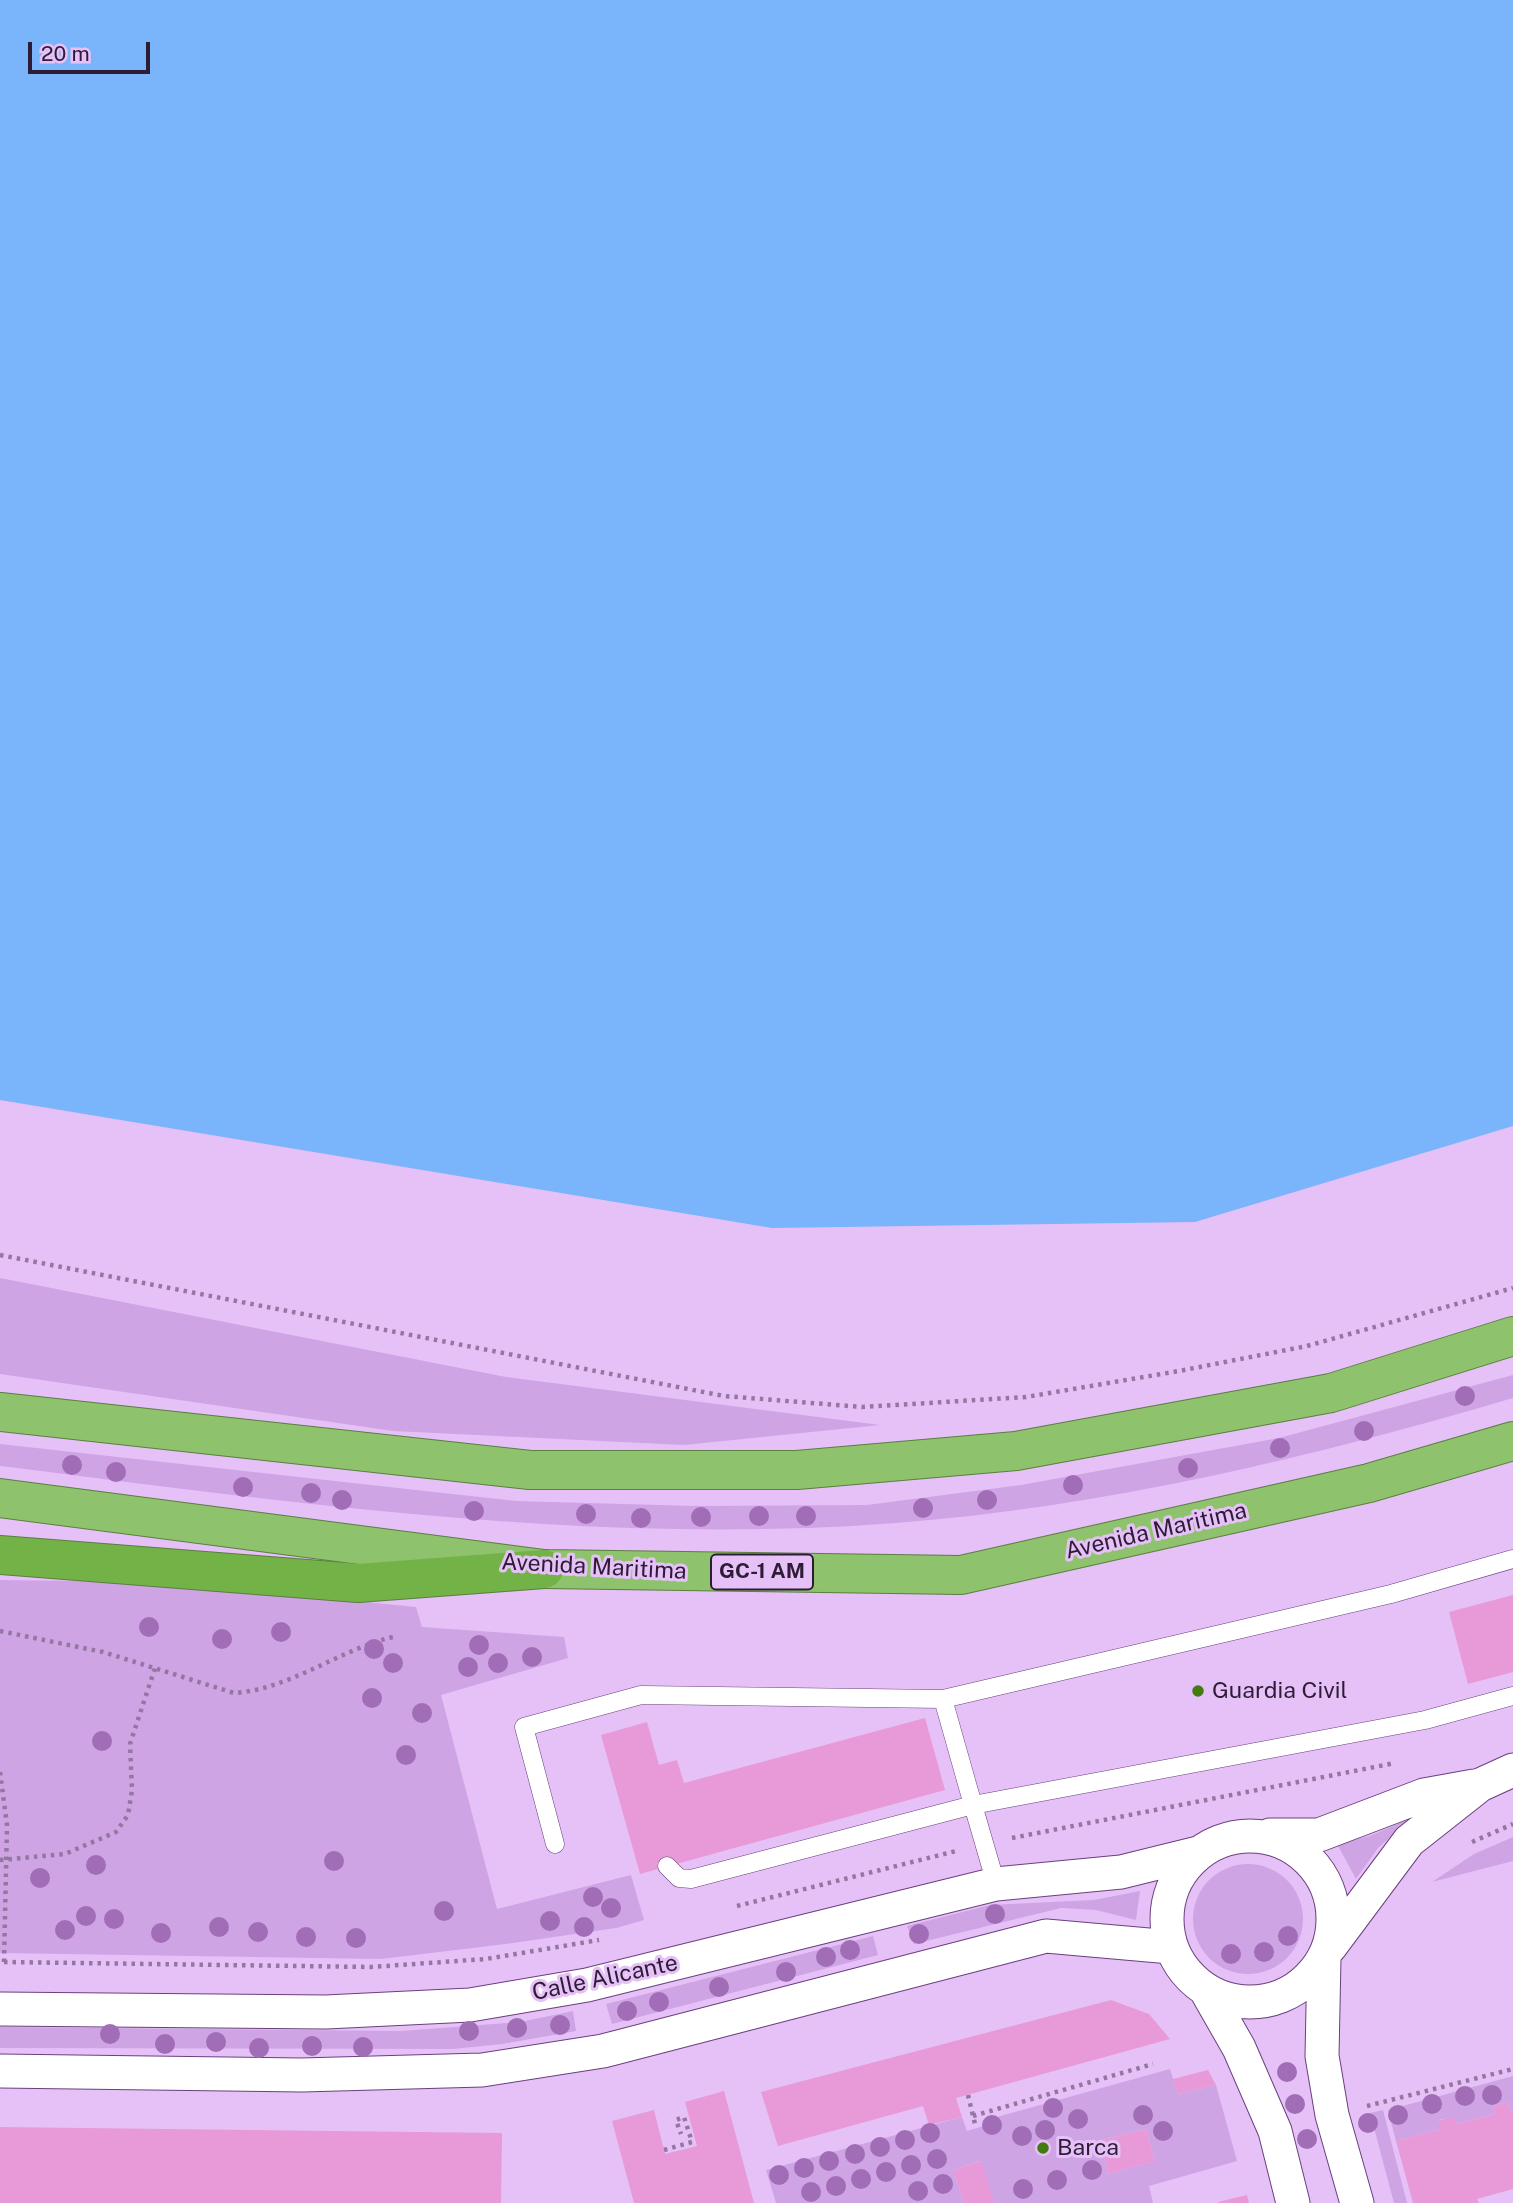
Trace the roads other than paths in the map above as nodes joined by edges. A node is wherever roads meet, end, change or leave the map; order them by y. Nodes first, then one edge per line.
1 (1513, 1336) edge
2 (0, 1412) edge
3 (1513, 1441) edge
4 (0, 1498) edge
5 (0, 1555) edge
6 (1513, 1559) edge
7 (544, 1569) junction
8 (1513, 1696) edge
9 (943, 1699) junction
10 (1513, 1770) edge
11 (1513, 1784) edge
12 (1480, 1785) junction
13 (973, 1805) junction
14 (1257, 1835) junction
15 (555, 1844) dead end
16 (1198, 1853) junction
17 (667, 1866) dead end
18 (996, 1884) junction
19 (1171, 1947) junction
20 (1327, 1953) junction
21 (1207, 1992) junction
22 (0, 2009) edge
23 (0, 2071) edge
24 (1293, 2203) edge
25 (1357, 2203) edge

1 - 2 highway
3 - 7 highway, Avenida Maritima / GC-1 AM
4 - 7 highway, Avenida Maritima / GC-1 AM
5 - 7 highway
6 - 9 lane
8 - 13 lane
9 - 13 lane
9 - 15 lane
10 - 12 street
11 - 12 lane
12 - 14 street
12 - 20 street
13 - 17 lane
13 - 18 lane
14 - 16 street
14 - 20 street
16 - 18 street, Calle Alicante
16 - 19 street
18 - 22 street, Calle Alicante
19 - 21 street
19 - 23 street
20 - 21 street
20 - 25 street
21 - 24 street

